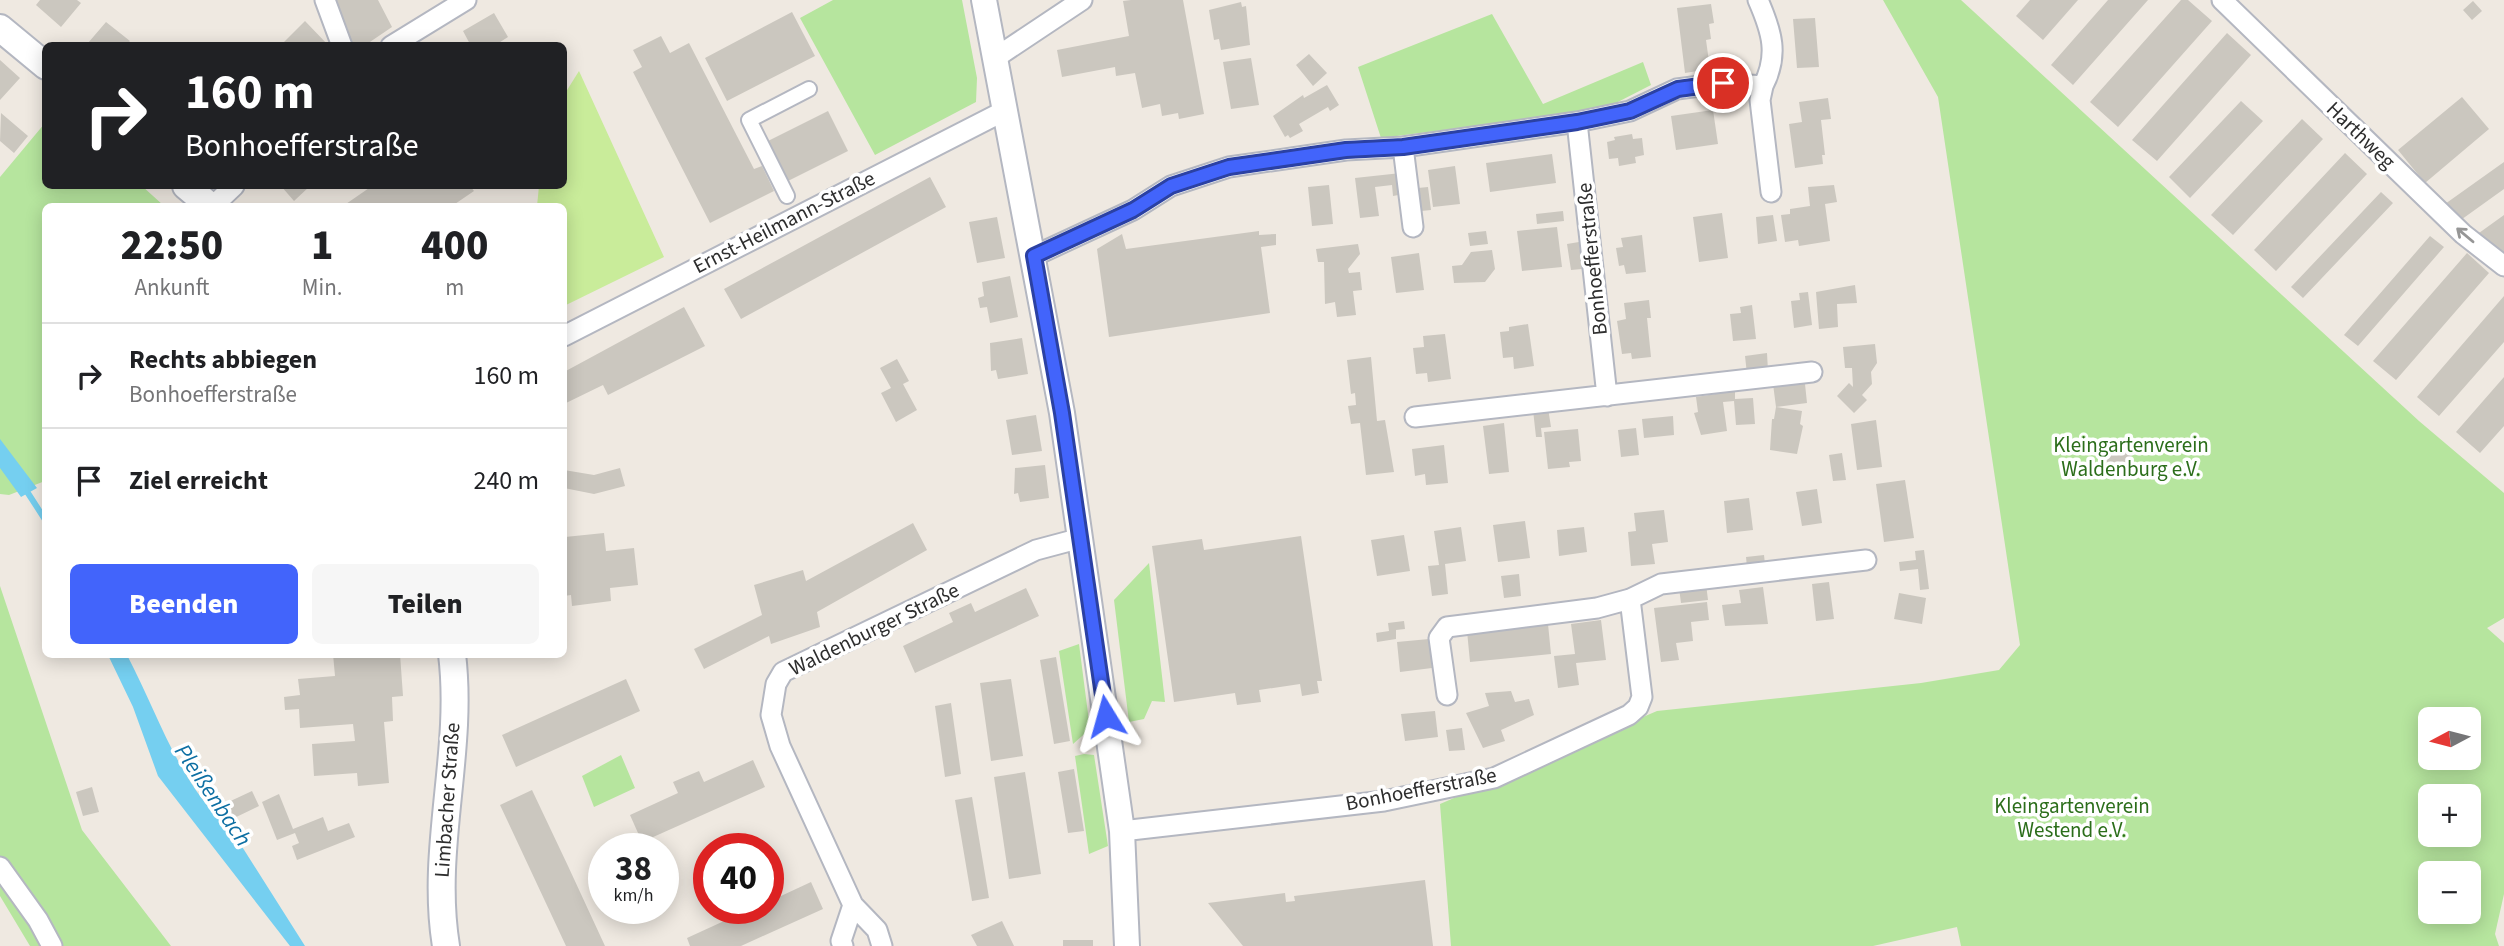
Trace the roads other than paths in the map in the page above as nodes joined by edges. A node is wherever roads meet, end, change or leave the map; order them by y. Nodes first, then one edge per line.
1 (325, 0) edge
2 (466, 0) edge
3 (984, 0) edge
4 (1082, 0) edge
5 (1758, 0) edge
6 (2222, 0) edge
7 (0, 27) edge
8 (341, 42) edge
9 (398, 42) edge
10 (995, 58) junction
11 (42, 63) edge
12 (1763, 86) junction
13 (809, 89) dead end
14 (1006, 110) junction
15 (1577, 122) junction
16 (1403, 147) junction
17 (190, 189) edge
18 (231, 189) edge
19 (1771, 192) dead end
20 (787, 196) dead end
21 (207, 203) edge
22 (214, 203) edge
23 (1413, 227) dead end
24 (1034, 256) junction
25 (2504, 266) edge
26 (567, 335) edge
27 (1812, 372) dead end
28 (1608, 396) junction
29 (1415, 417) dead end
30 (1081, 538) junction
31 (1866, 560) dead end
32 (1630, 599) junction
33 (452, 658) edge
34 (1447, 695) dead end
35 (1122, 831) junction
36 (0, 867) edge
37 (852, 905) junction
38 (52, 946) edge
39 (446, 946) edge
40 (843, 946) edge
41 (882, 946) edge
42 (1127, 946) edge

1 - 8 street
2 - 9 street
3 - 10 street
4 - 10 street
5 - 12 street
25 -> 6 street, Harthweg
7 - 11 main road
10 - 14 street
12 - 15 street
12 - 19 street
13 - 20 street
14 - 24 street
14 - 26 street, Ernst-Heilmann-Straße
15 - 16 street
15 - 28 street, Bonhoefferstraße
16 - 23 street
16 - 24 street
17 - 21 main road
18 - 22 street
24 - 30 street
27 - 28 street
28 - 29 street
30 - 35 street
30 - 37 street, Waldenburger Straße
31 - 32 street
32 - 34 street
32 - 35 street, Bonhoefferstraße
33 - 39 main road, Limbacher Straße
35 - 42 street
36 - 38 street
37 - 40 street
37 - 41 street

